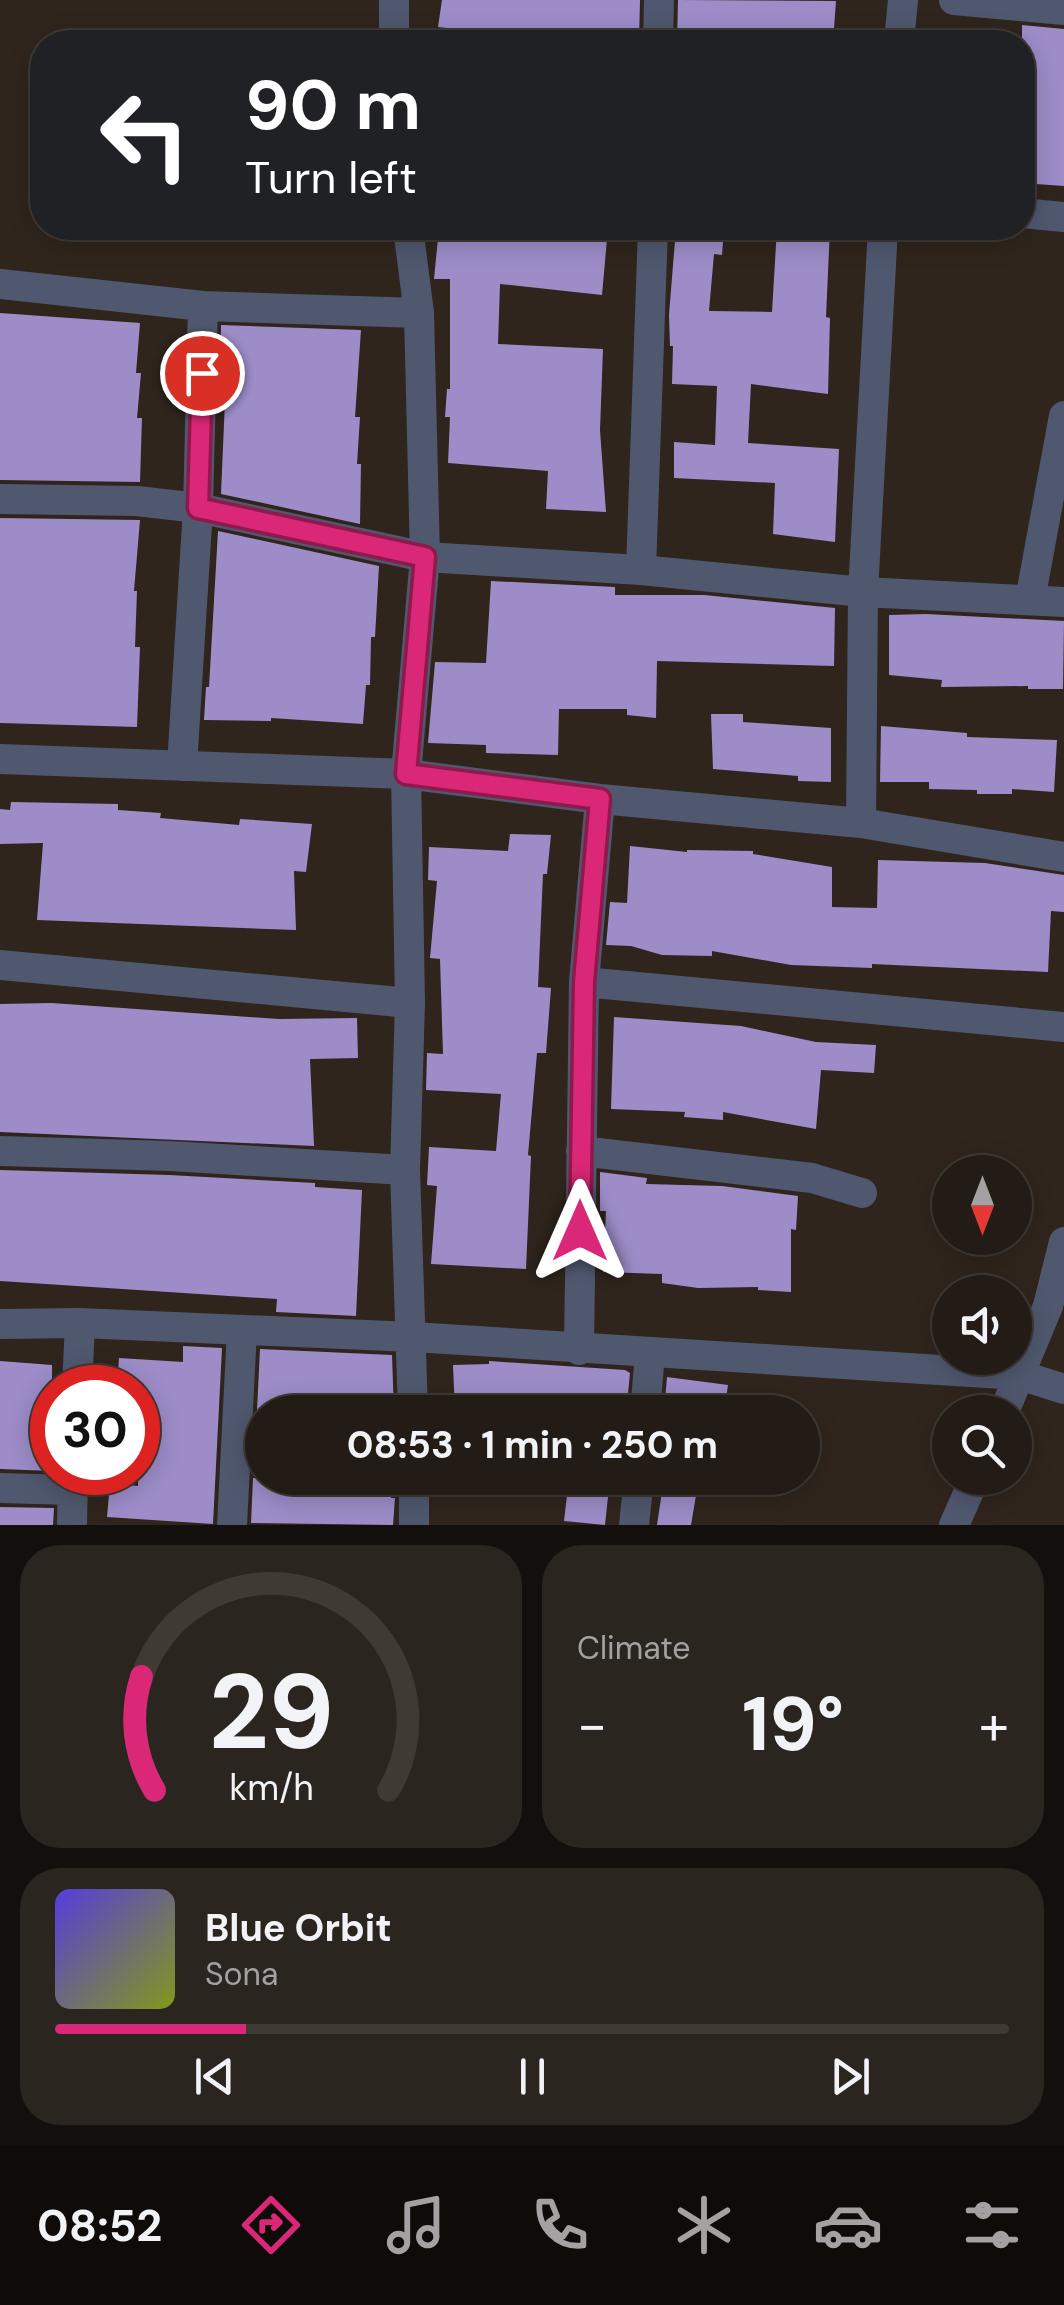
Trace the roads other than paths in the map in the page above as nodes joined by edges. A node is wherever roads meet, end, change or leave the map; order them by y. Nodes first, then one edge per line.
1 (394, 0) edge
2 (658, 0) edge
3 (903, 0) edge
4 (954, 0) edge
5 (1064, 10) edge
6 (394, 30) edge
7 (658, 30) edge
8 (900, 30) edge
9 (1035, 214) edge
10 (1064, 217) edge
11 (410, 240) edge
12 (653, 240) edge
13 (883, 240) edge
14 (0, 284) edge
15 (203, 306) junction
16 (419, 313) junction
17 (1064, 416) edge
18 (0, 499) edge
19 (198, 508) junction
20 (425, 557) junction
21 (642, 570) junction
22 (863, 592) junction
23 (1030, 600) junction
24 (1064, 602) edge
25 (0, 759) edge
26 (182, 766) junction
27 (406, 774) junction
28 (600, 799) junction
29 (861, 823) junction
30 (1064, 857) edge
31 (0, 965) edge
32 (584, 982) junction
33 (410, 1003) junction
34 (1064, 1028) edge
35 (0, 1151) edge
36 (581, 1151) junction
37 (405, 1170) junction
38 (862, 1193) dead end
39 (1064, 1242) edge
40 (0, 1324) edge
41 (80, 1324) junction
42 (242, 1330) junction
43 (412, 1337) junction
44 (579, 1350) junction
45 (650, 1354) junction
46 (78, 1365) edge
47 (1020, 1376) junction
48 (1064, 1389) edge
49 (413, 1395) edge
50 (646, 1395) edge
51 (1012, 1395) edge
52 (30, 1485) edge
53 (0, 1488) edge
54 (72, 1495) edge
55 (414, 1495) edge
56 (637, 1495) edge
57 (967, 1495) edge
58 (72, 1525) edge
59 (232, 1525) edge
60 (414, 1525) edge
61 (634, 1525) edge
62 (954, 1525) edge

1 - 6 street
2 - 7 street
3 - 8 street
4 - 5 street
9 - 10 street
11 - 16 street
12 - 21 street
13 - 22 street
14 - 15 street
15 - 16 street
15 - 19 street
16 - 20 street
17 - 23 street
18 - 19 street
19 - 20 street
19 - 26 street
20 - 21 street
20 - 27 street
21 - 22 street
22 - 23 street
22 - 29 street
23 - 24 street
25 - 26 street
26 - 27 street
27 - 28 street
27 - 33 street
28 - 29 street
28 - 32 street
29 - 30 street
31 - 33 street
32 - 34 street
32 - 36 street
33 - 37 street
35 - 37 street
36 - 38 street
36 - 44 street
37 - 43 street
39 - 47 street
40 - 41 street
41 - 42 street
41 - 46 street
42 - 43 street
42 - 59 street
43 - 44 street
43 - 49 street
44 - 45 street
45 - 47 street
45 - 50 street
47 - 48 street
47 - 51 street
52 - 53 street
54 - 58 street
55 - 60 street
56 - 61 street
57 - 62 street

